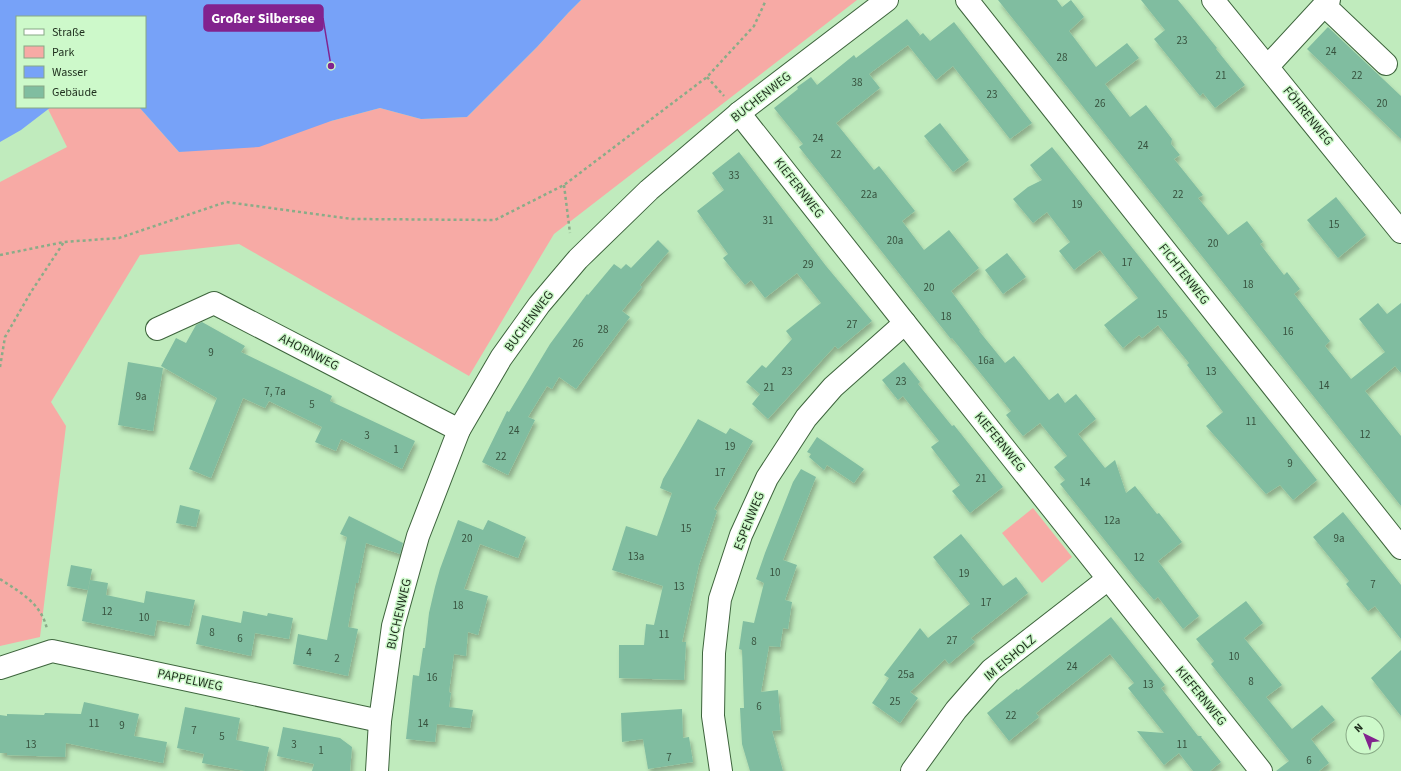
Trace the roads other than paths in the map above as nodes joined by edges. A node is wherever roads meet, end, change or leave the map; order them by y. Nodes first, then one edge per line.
1 (887, 0) edge
2 (968, 0) edge
3 (1213, 0) edge
4 (1326, 2) edge
5 (1386, 64) dead end
6 (1268, 66) junction
7 (739, 113) junction
8 (1401, 232) edge
9 (904, 323) junction
10 (157, 329) dead end
11 (459, 430) junction
12 (1401, 548) edge
13 (1108, 579) junction
14 (0, 668) edge
15 (380, 720) junction
16 (377, 771) edge
17 (721, 771) edge
18 (912, 771) edge
19 (1261, 771) edge

1 - 7 street, BUCHENWEG
2 - 12 street, FICHTENWEG
3 - 6 street, FÖHRENWEG
4 - 5 street
4 - 6 street
6 - 8 street, FÖHRENWEG
7 - 9 street, KIEFERNWEG
7 - 11 street, BUCHENWEG
9 - 13 street, KIEFERNWEG
9 - 17 street, ESPENWEG
10 - 11 street, AHORNWEG
11 - 15 street, BUCHENWEG
13 - 18 street, IM EISHOLZ
13 - 19 street, KIEFERNWEG
14 - 15 street, PAPPELWEG
15 - 16 street, BUCHENWEG

